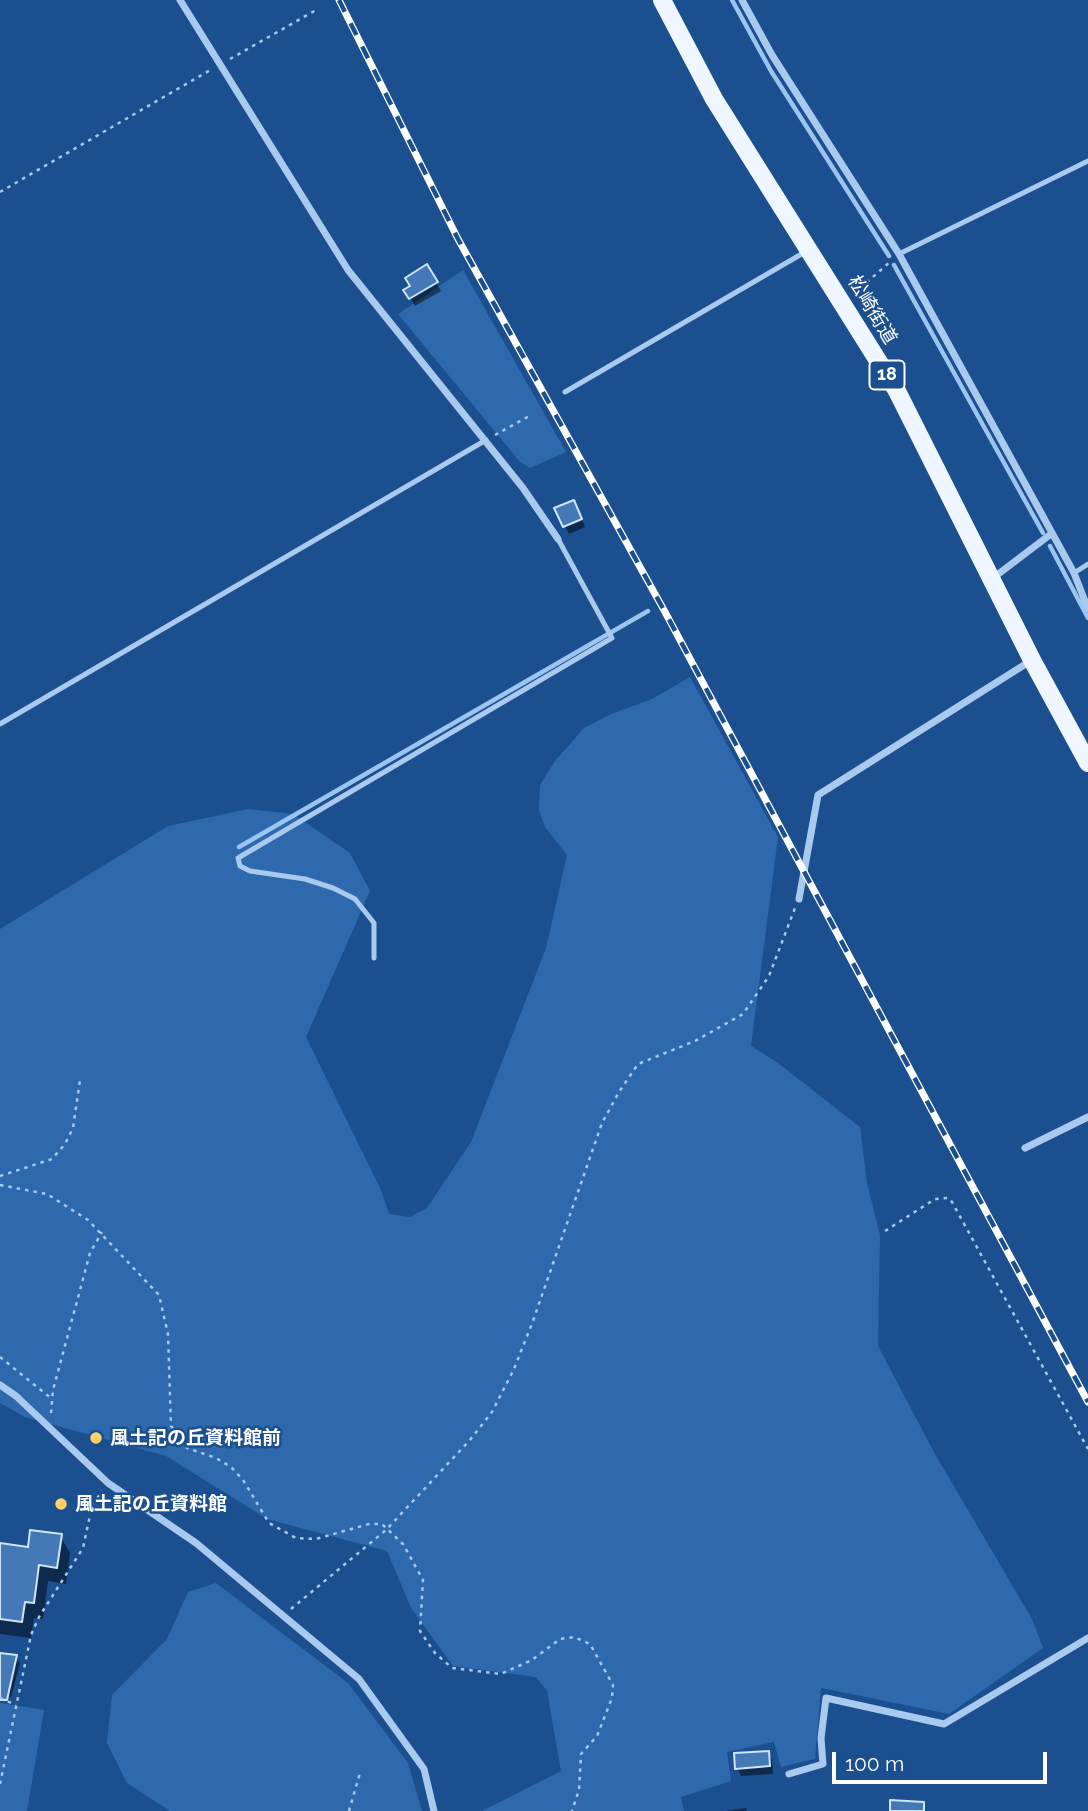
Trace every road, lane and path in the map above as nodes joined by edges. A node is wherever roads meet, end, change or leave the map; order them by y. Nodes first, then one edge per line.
1 (180, 0) edge
2 (662, 0) edge
3 (742, 0) edge
4 (316, 10) dead end
5 (219, 64) junction
6 (1088, 161) edge
7 (0, 192) edge
8 (811, 249) junction
9 (899, 254) junction
10 (867, 342) junction
11 (565, 393) dead end
12 (531, 415) dead end
13 (486, 440) junction
14 (1051, 534) junction
15 (558, 539) joint
16 (1088, 565) edge
17 (1074, 573) junction
18 (992, 579) junction
19 (1088, 609) edge
20 (1032, 660) junction
21 (0, 723) edge
22 (1088, 764) edge
23 (799, 898) joint
24 (374, 958) dead end
25 (80, 1080) dead end
26 (1088, 1117) edge
27 (1025, 1148) dead end
28 (0, 1176) edge
29 (0, 1185) edge
30 (885, 1231) dead end
31 (102, 1232) junction
32 (0, 1357) edge
33 (0, 1385) edge
34 (52, 1399) junction
35 (50, 1427) junction
36 (1088, 1449) edge
37 (108, 1483) junction
38 (282, 1616) junction
39 (1088, 1638) edge
40 (0, 1698) edge
41 (16, 1705) junction
42 (360, 1773) dead end
43 (789, 1774) dead end
44 (0, 1784) edge
45 (349, 1811) edge
46 (434, 1811) edge
47 (572, 1811) edge

1 - 5 street
2 - 8 main road, 松崎街道 / 18
3 - 9 street
4 - 5 path
5 - 7 path
5 - 13 street
6 - 9 lane
8 - 10 main road, 松崎街道 / 18
8 - 11 lane
9 - 10 path
9 - 14 street
10 - 18 main road, 松崎街道 / 18
12 - 13 path
13 - 15 street
13 - 21 lane
14 - 17 street
14 - 18 street
15 - 24 lane
16 - 17 lane
17 - 19 street
18 - 20 main road, 松崎街道 / 18
20 - 22 main road, 松崎街道 / 18
20 - 23 street
23 - 38 path
25 - 28 path
26 - 27 street
29 - 31 path
30 - 36 path
31 - 34 path
31 - 47 path
32 - 34 path
33 - 35 street
34 - 35 path
35 - 37 street
37 - 38 street
37 - 41 path
38 - 46 street
39 - 43 street
40 - 41 path
41 - 44 path
42 - 45 path

